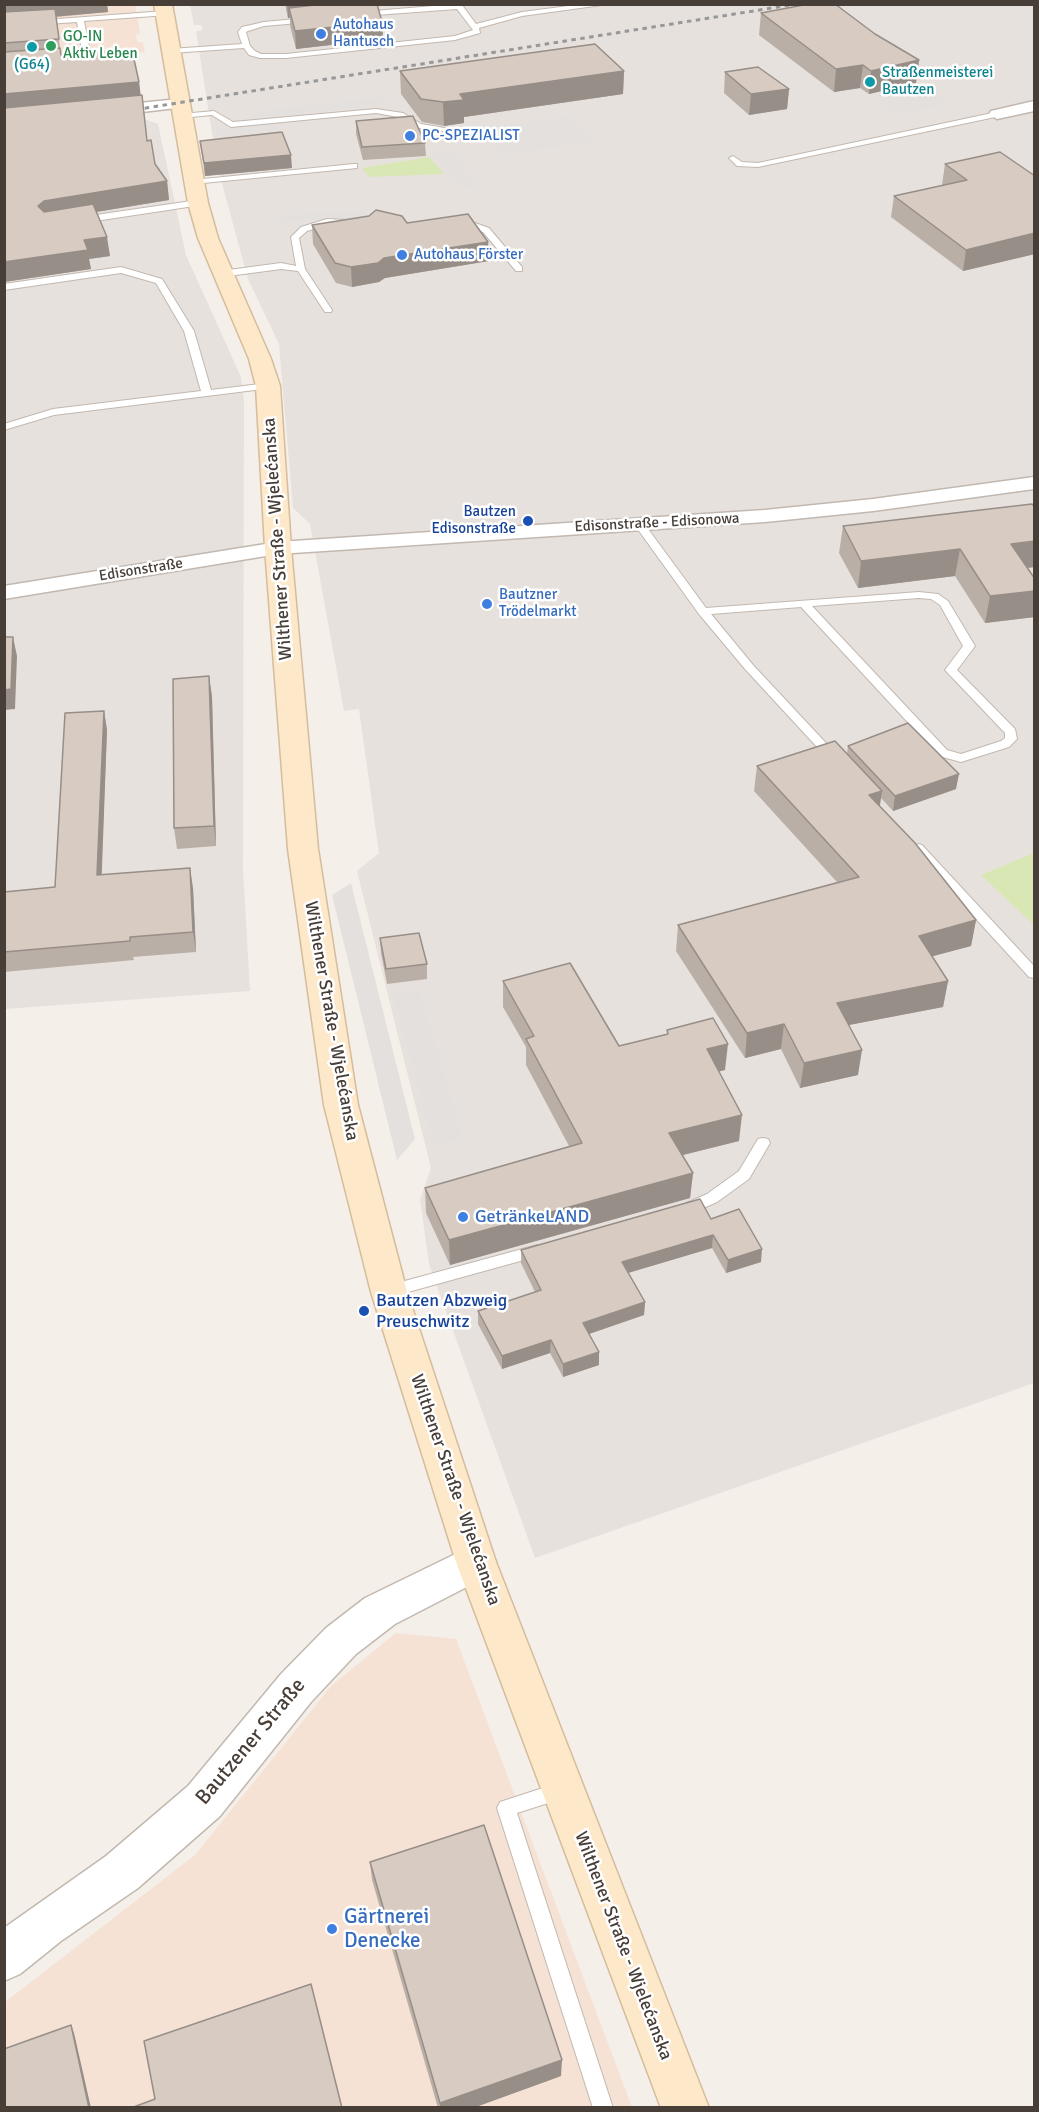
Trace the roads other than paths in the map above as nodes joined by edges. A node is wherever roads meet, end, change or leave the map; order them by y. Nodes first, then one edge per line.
1 (128, 4) edge
2 (606, 4) edge
3 (164, 9) edge
4 (130, 15) junction
5 (355, 15) edge
6 (321, 18) edge
7 (80, 19) junction
8 (4, 25) edge
9 (474, 27) junction
10 (246, 46) junction
11 (171, 51) junction
12 (61, 61) edge
13 (1035, 106) edge
14 (180, 110) junction
15 (96, 112) edge
16 (997, 114) joint
17 (452, 130) edge
18 (733, 158) dead end
19 (354, 166) dead end
20 (195, 193) junction
21 (69, 222) edge
22 (359, 223) edge
23 (448, 225) edge
24 (301, 269) junction
25 (519, 269) dead end
26 (222, 273) junction
27 (4, 287) edge
28 (328, 310) dead end
29 (268, 386) junction
30 (207, 394) junction
31 (4, 427) edge
32 (1035, 483) edge
33 (639, 524) junction
34 (278, 548) junction
35 (4, 593) edge
36 (802, 603) junction
37 (703, 612) junction
38 (839, 763) edge
39 (912, 842) edge
40 (1035, 974) edge
41 (764, 1143) dead end
42 (670, 1214) edge
43 (547, 1248) edge
44 (389, 1292) junction
45 (476, 1562) junction
46 (563, 1790) junction
47 (4, 1958) edge
48 (603, 2108) edge
49 (685, 2108) edge

1 - 4 lane
2 - 9 lane
3 - 4 lane
3 - 11 main road, Wilthener Straße - Wjelećanska
4 - 7 lane
5 - 9 lane
6 - 10 lane
7 - 8 lane
7 - 12 lane
9 - 10 lane
10 - 11 lane
11 - 14 main road, Wilthener Straße - Wjelećanska
13 - 16 street
14 - 15 street
14 - 17 lane
14 - 20 main road, Wilthener Straße - Wjelećanska
16 - 18 lane
19 - 20 lane
20 - 21 lane
20 - 26 main road, Wilthener Straße - Wjelećanska
22 - 24 lane
23 - 25 lane
24 - 26 lane
24 - 28 lane
26 - 29 main road, Wilthener Straße - Wjelećanska
27 - 30 lane
29 - 30 lane
29 - 34 main road, Wilthener Straße - Wjelećanska
30 - 31 lane
32 - 33 street, Edisonstraße - Edisonowa
33 - 34 street, Edisonstraße - Edisonowa
33 - 37 lane
34 - 35 street, Edisonstraße
34 - 44 main road, Wilthener Straße - Wjelećanska
36 - 36 lane
36 - 37 lane
37 - 38 lane
39 - 40 lane
41 - 42 lane
43 - 44 lane
44 - 45 main road, Wilthener Straße - Wjelećanska
45 - 46 main road, Wilthener Straße - Wjelećanska
45 - 47 street, Bautzener Straße
46 - 48 lane
46 - 49 main road, Wilthener Straße - Wjelećanska

